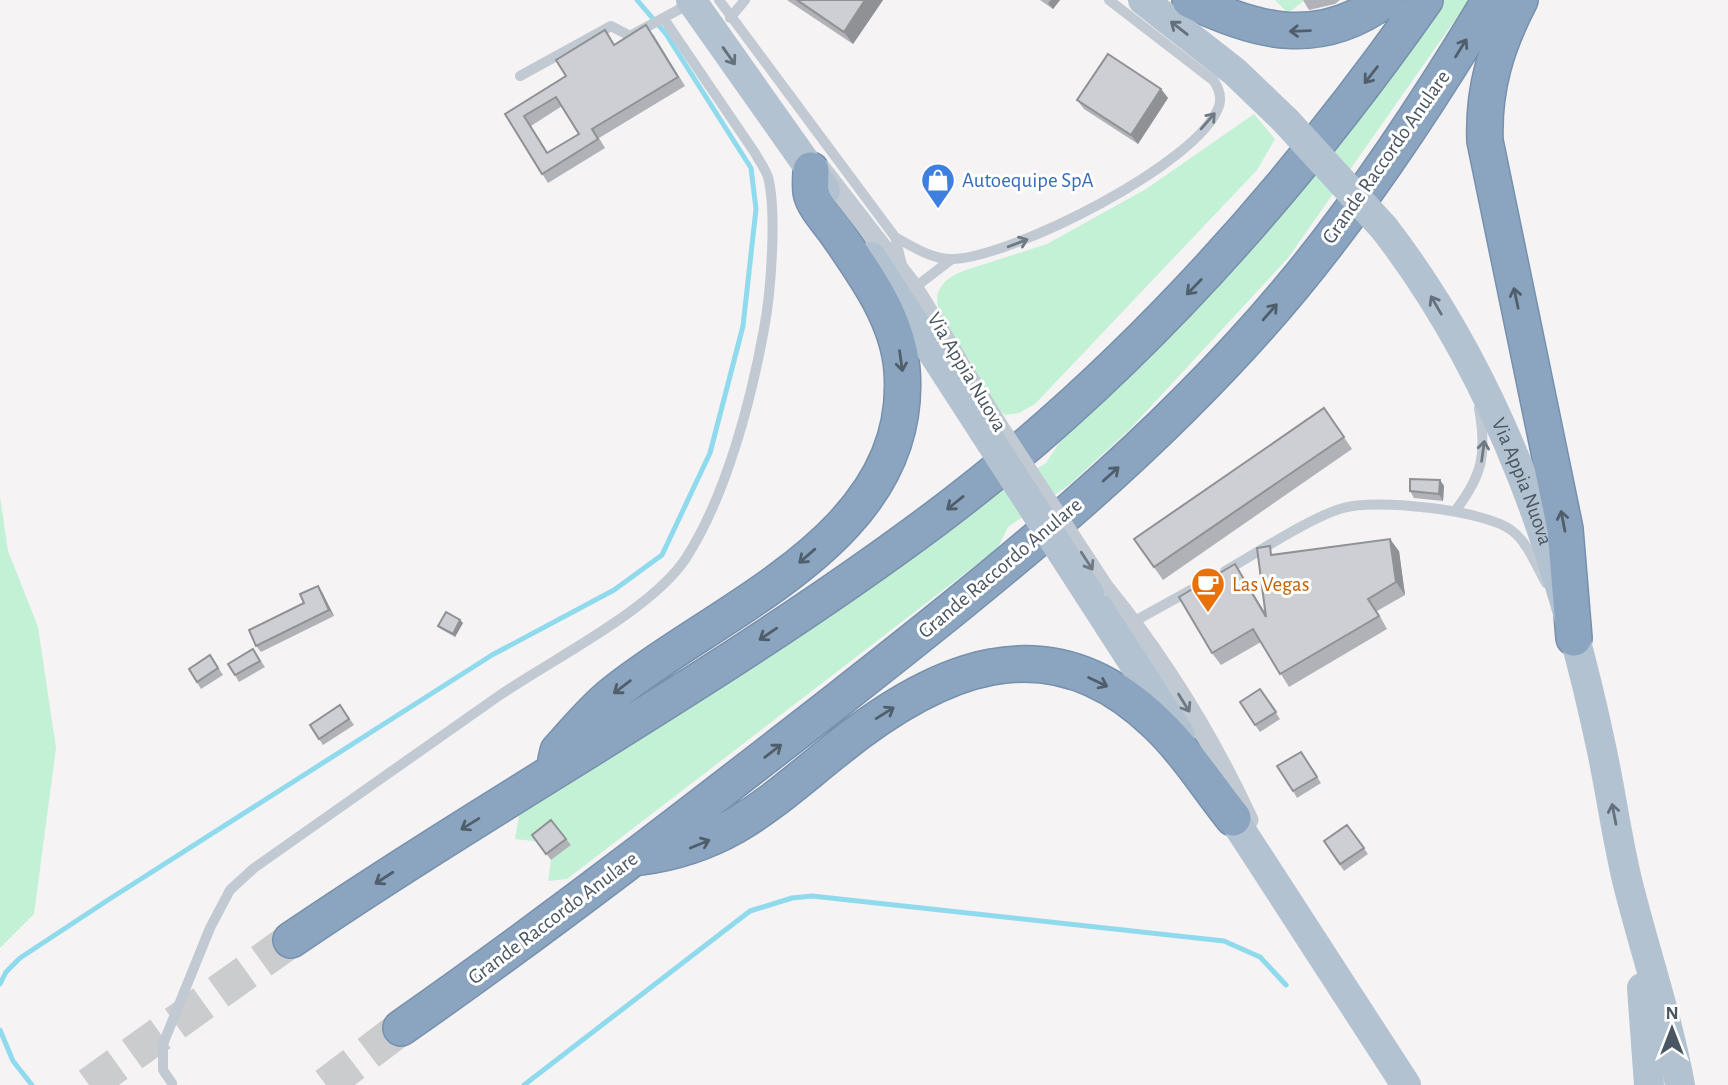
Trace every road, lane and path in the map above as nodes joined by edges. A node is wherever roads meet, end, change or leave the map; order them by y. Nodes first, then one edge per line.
1 (745, 0) edge
2 (1109, 0) edge
3 (1143, 0) edge
4 (1190, 0) edge
5 (1385, 0) edge
6 (1425, 0) edge
7 (1490, 0) edge
8 (1520, 0) edge
9 (701, 1) edge
10 (730, 18) junction
11 (664, 19) junction
12 (520, 76) dead end
13 (771, 115) junction
14 (810, 170) junction
15 (894, 237) junction
16 (952, 259) junction
17 (909, 280) junction
18 (1474, 371) junction
19 (990, 426) junction
20 (1455, 511) junction
21 (1216, 576) edge
22 (1205, 583) edge
23 (1097, 591) junction
24 (1133, 622) junction
25 (1574, 638) junction
26 (553, 772) junction
27 (1233, 817) junction
28 (634, 858) junction
29 (1627, 881) junction
30 (1287, 899) junction
31 (291, 940) tunnel mouth
32 (1321, 952) junction
33 (401, 1028) tunnel mouth
34 (172, 1083) edge
35 (1406, 1085) edge
36 (1428, 1085) edge
37 (1649, 1085) edge
38 (1680, 1085) edge

1 - 10 lane
16 -> 2 lane
18 -> 3 main road, Via Appia Nuova, bridge
5 -> 4 highway
6 -> 26 highway
28 -> 7 highway, Grande Raccordo Anulare
25 -> 8 highway
9 - 10 lane
9 - 11 lane
9 -> 13 main road, Via Appia Nuova
10 - 15 lane
11 - 12 lane
11 - 34 lane
13 - 14 main road, Via Appia Nuova
13 - 17 street, Via Appia Nuova
14 - 19 main road, Via Appia Nuova
14 -> 26 highway
15 - 16 lane
15 - 17 lane
16 - 17 lane
17 - 19 street, Via Appia Nuova
20 -> 18 lane
18 - 25 main road, Via Appia Nuova
19 -> 23 main road, Via Appia Nuova, bridge
20 - 21 lane
20 - 25 lane
22 - 24 lane
23 - 24 street, Via Appia Nuova
23 - 27 main road, Via Appia Nuova
24 -> 30 street, Via Appia Nuova
29 -> 25 main road, Via Appia Nuova
26 -> 31 highway
28 -> 27 highway
27 - 30 main road, Via Appia Nuova
28 - 33 highway, Grande Raccordo Anulare
29 - 37 main road
29 - 38 main road, Via Appia Nuova
30 - 32 main road, Via Appia Nuova
32 - 35 main road, Via Appia Nuova
32 - 36 main road

